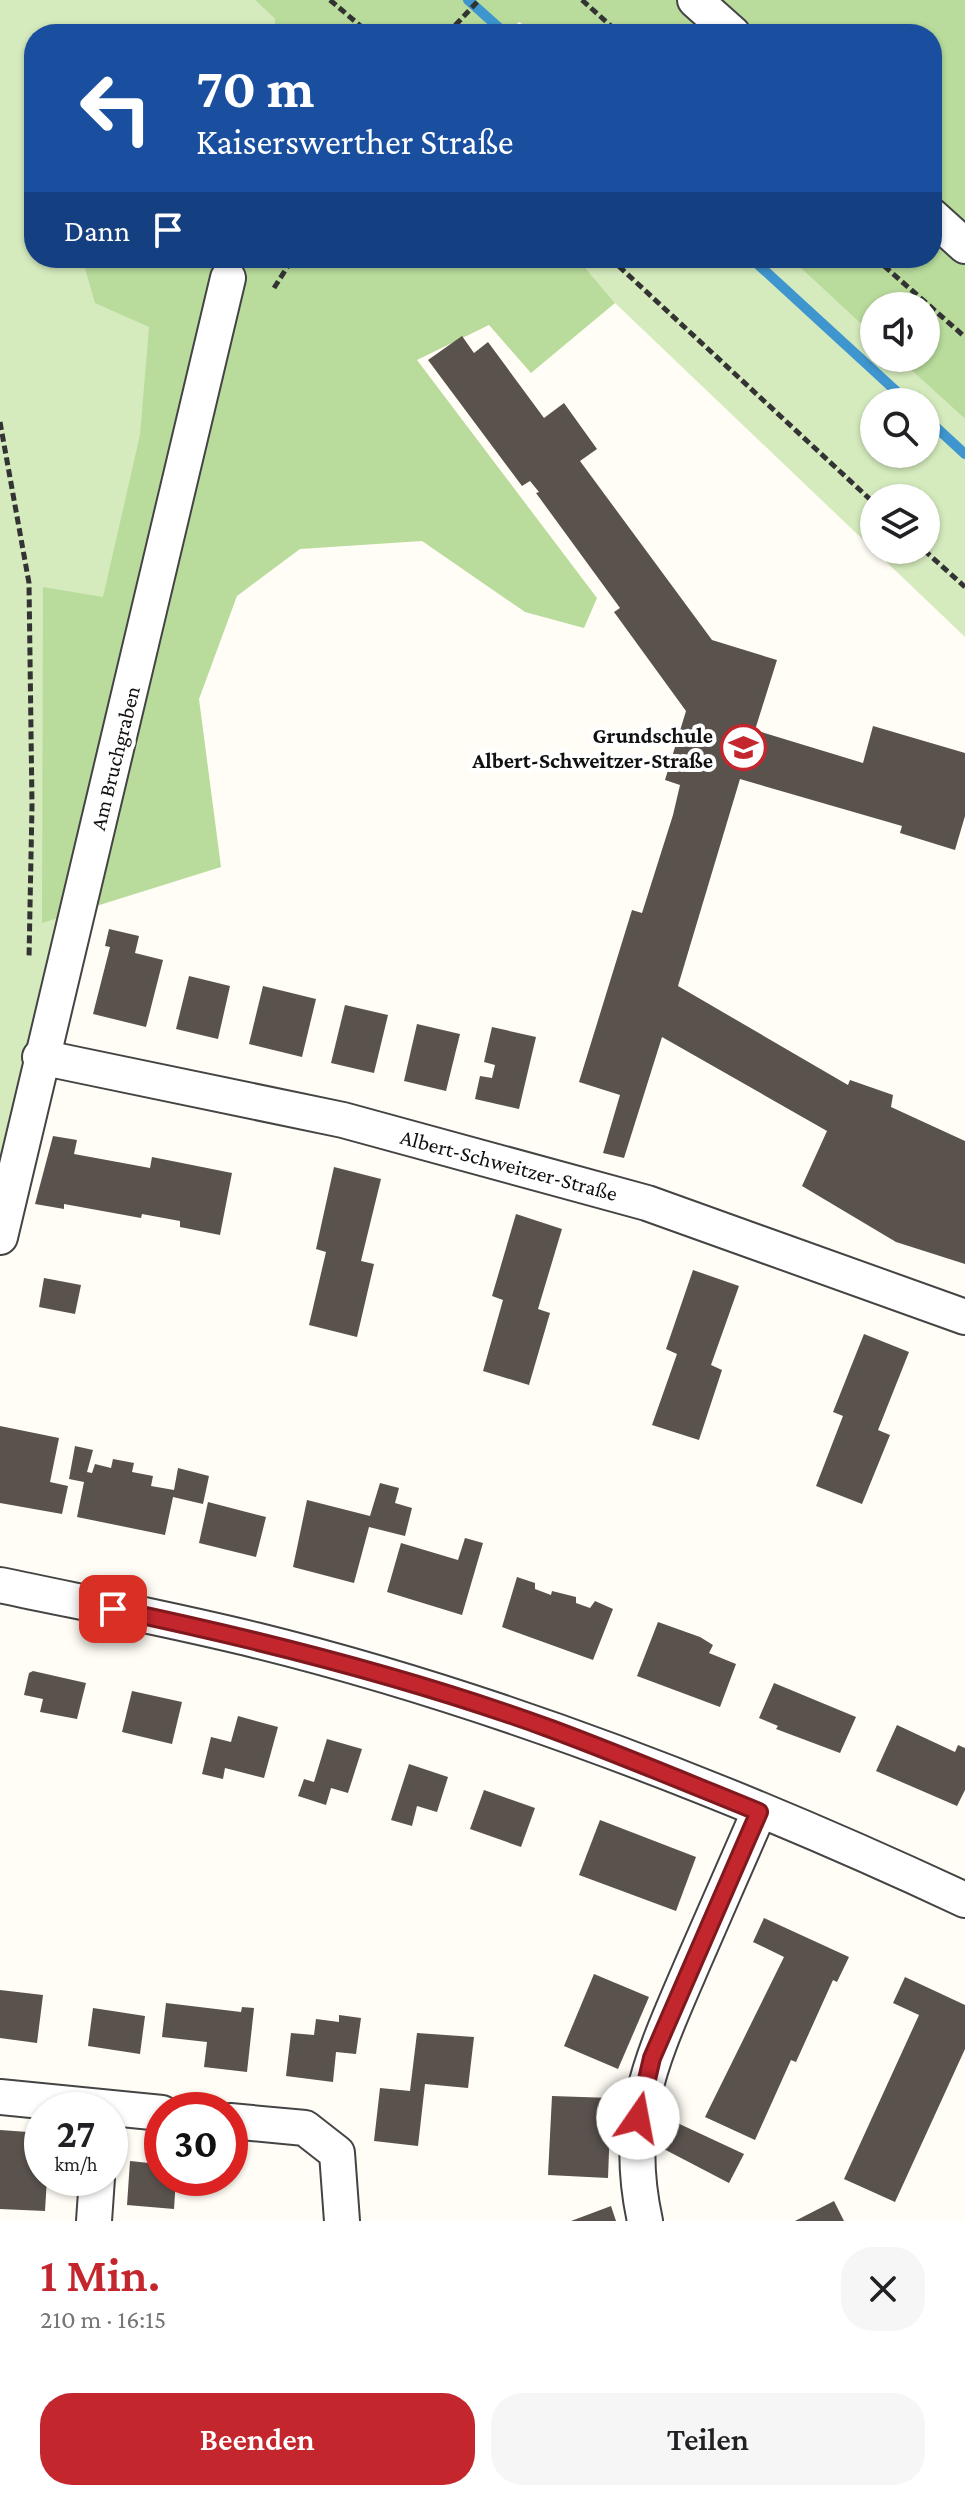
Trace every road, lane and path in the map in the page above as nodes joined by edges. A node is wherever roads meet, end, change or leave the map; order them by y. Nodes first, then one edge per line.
1 (330, 0) edge
2 (479, 0) edge
3 (582, 0) edge
4 (695, 0) edge
5 (358, 24) edge
6 (456, 24) edge
7 (609, 24) edge
8 (722, 24) edge
9 (942, 225) edge
10 (965, 246) edge
11 (287, 268) edge
12 (621, 268) edge
13 (886, 268) edge
14 (228, 278) dead end
15 (274, 288) dead end
16 (965, 337) edge
17 (0, 422) edge
18 (860, 490) edge
19 (940, 564) edge
20 (965, 587) edge
21 (29, 971) dead end
22 (40, 1057) junction
23 (0, 1237) edge
24 (965, 1317) edge
25 (0, 1585) edge
26 (759, 1812) junction
27 (965, 1900) edge
28 (0, 2097) edge
29 (24, 2100) edge
30 (248, 2123) edge
31 (96, 2196) edge
32 (94, 2221) edge
33 (342, 2221) edge
34 (645, 2221) edge

1 - 5 path
2 - 6 path
3 - 7 path
4 - 8 street
9 - 10 street
11 - 15 path
12 - 18 path
13 - 16 path
14 - 22 street, Am Bruchgraben
17 - 21 path
19 - 20 path
22 - 23 street, Am Bruchgraben
22 - 24 street, Albert-Schweitzer-Straße
25 - 26 street
26 - 27 street
26 - 34 street
28 - 29 street
30 - 33 street
31 - 32 street

